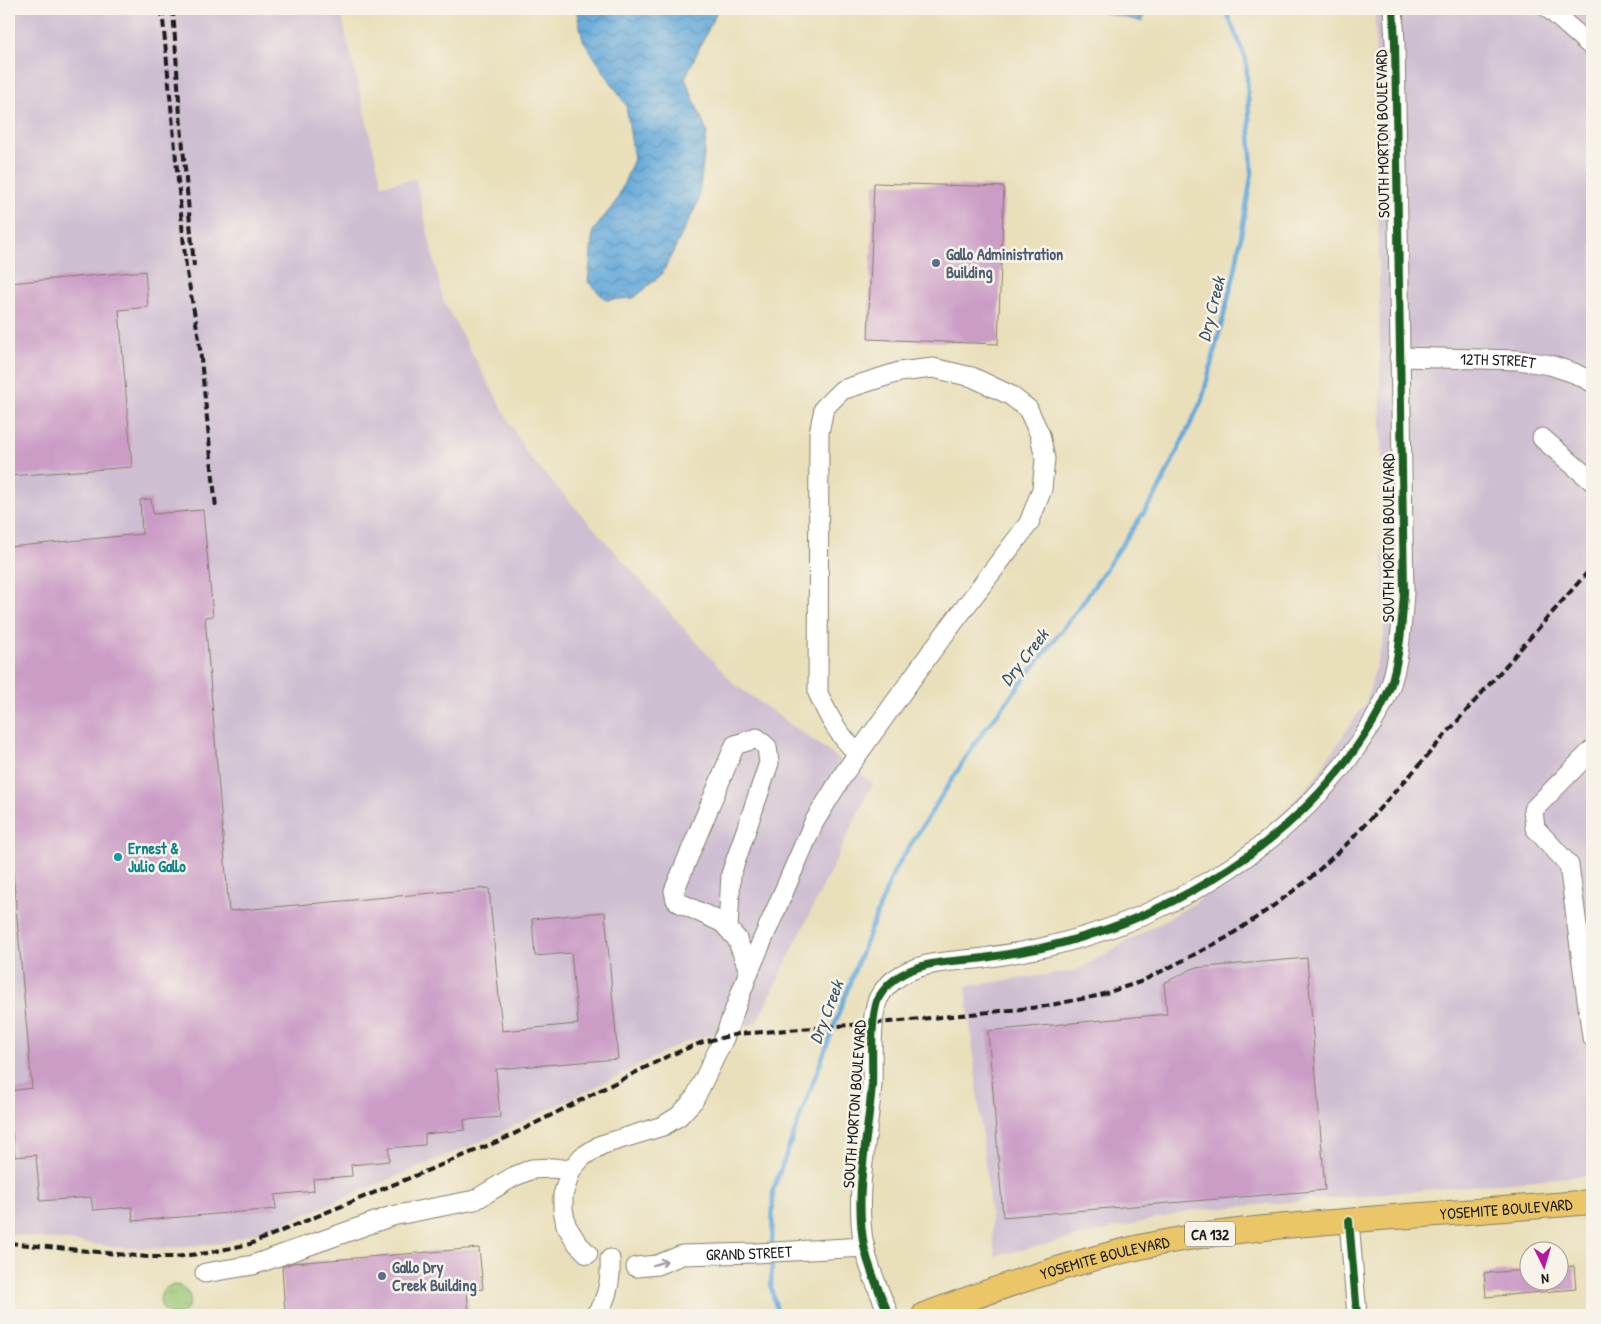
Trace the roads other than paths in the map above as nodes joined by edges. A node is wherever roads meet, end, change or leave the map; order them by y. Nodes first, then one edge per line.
1 (1393, 9) edge
2 (1549, 9) edge
3 (1592, 47) edge
4 (1399, 357) junction
5 (1592, 382) edge
6 (1542, 438) dead end
7 (1592, 481) edge
8 (1592, 750) edge
9 (858, 754) junction
10 (728, 928) junction
11 (749, 971) junction
12 (1592, 1037) edge
13 (571, 1170) junction
14 (1592, 1202) edge
15 (1349, 1220) junction
16 (864, 1247) junction
17 (588, 1254) dead end
18 (610, 1259) dead end
19 (636, 1267) dead end
20 (206, 1273) dead end
21 (594, 1315) edge
22 (889, 1315) edge
23 (924, 1315) edge
24 (1357, 1315) edge

1 - 4 street, SOUTH MORTON BOULEVARD
2 - 3 street
4 - 5 street, 12TH STREET
4 - 16 street, SOUTH MORTON BOULEVARD
6 - 7 street
8 - 12 street
9 - 9 street
9 - 11 street
10 - 10 street
10 - 11 street
11 - 13 street
13 - 17 street
13 - 20 street
14 - 15 main road, YOSEMITE BOULEVARD / CA 132
15 - 23 main road, YOSEMITE BOULEVARD / CA 132
15 - 24 street
19 -> 16 street, GRAND STREET
16 - 22 street, SOUTH MORTON BOULEVARD
18 - 21 street

